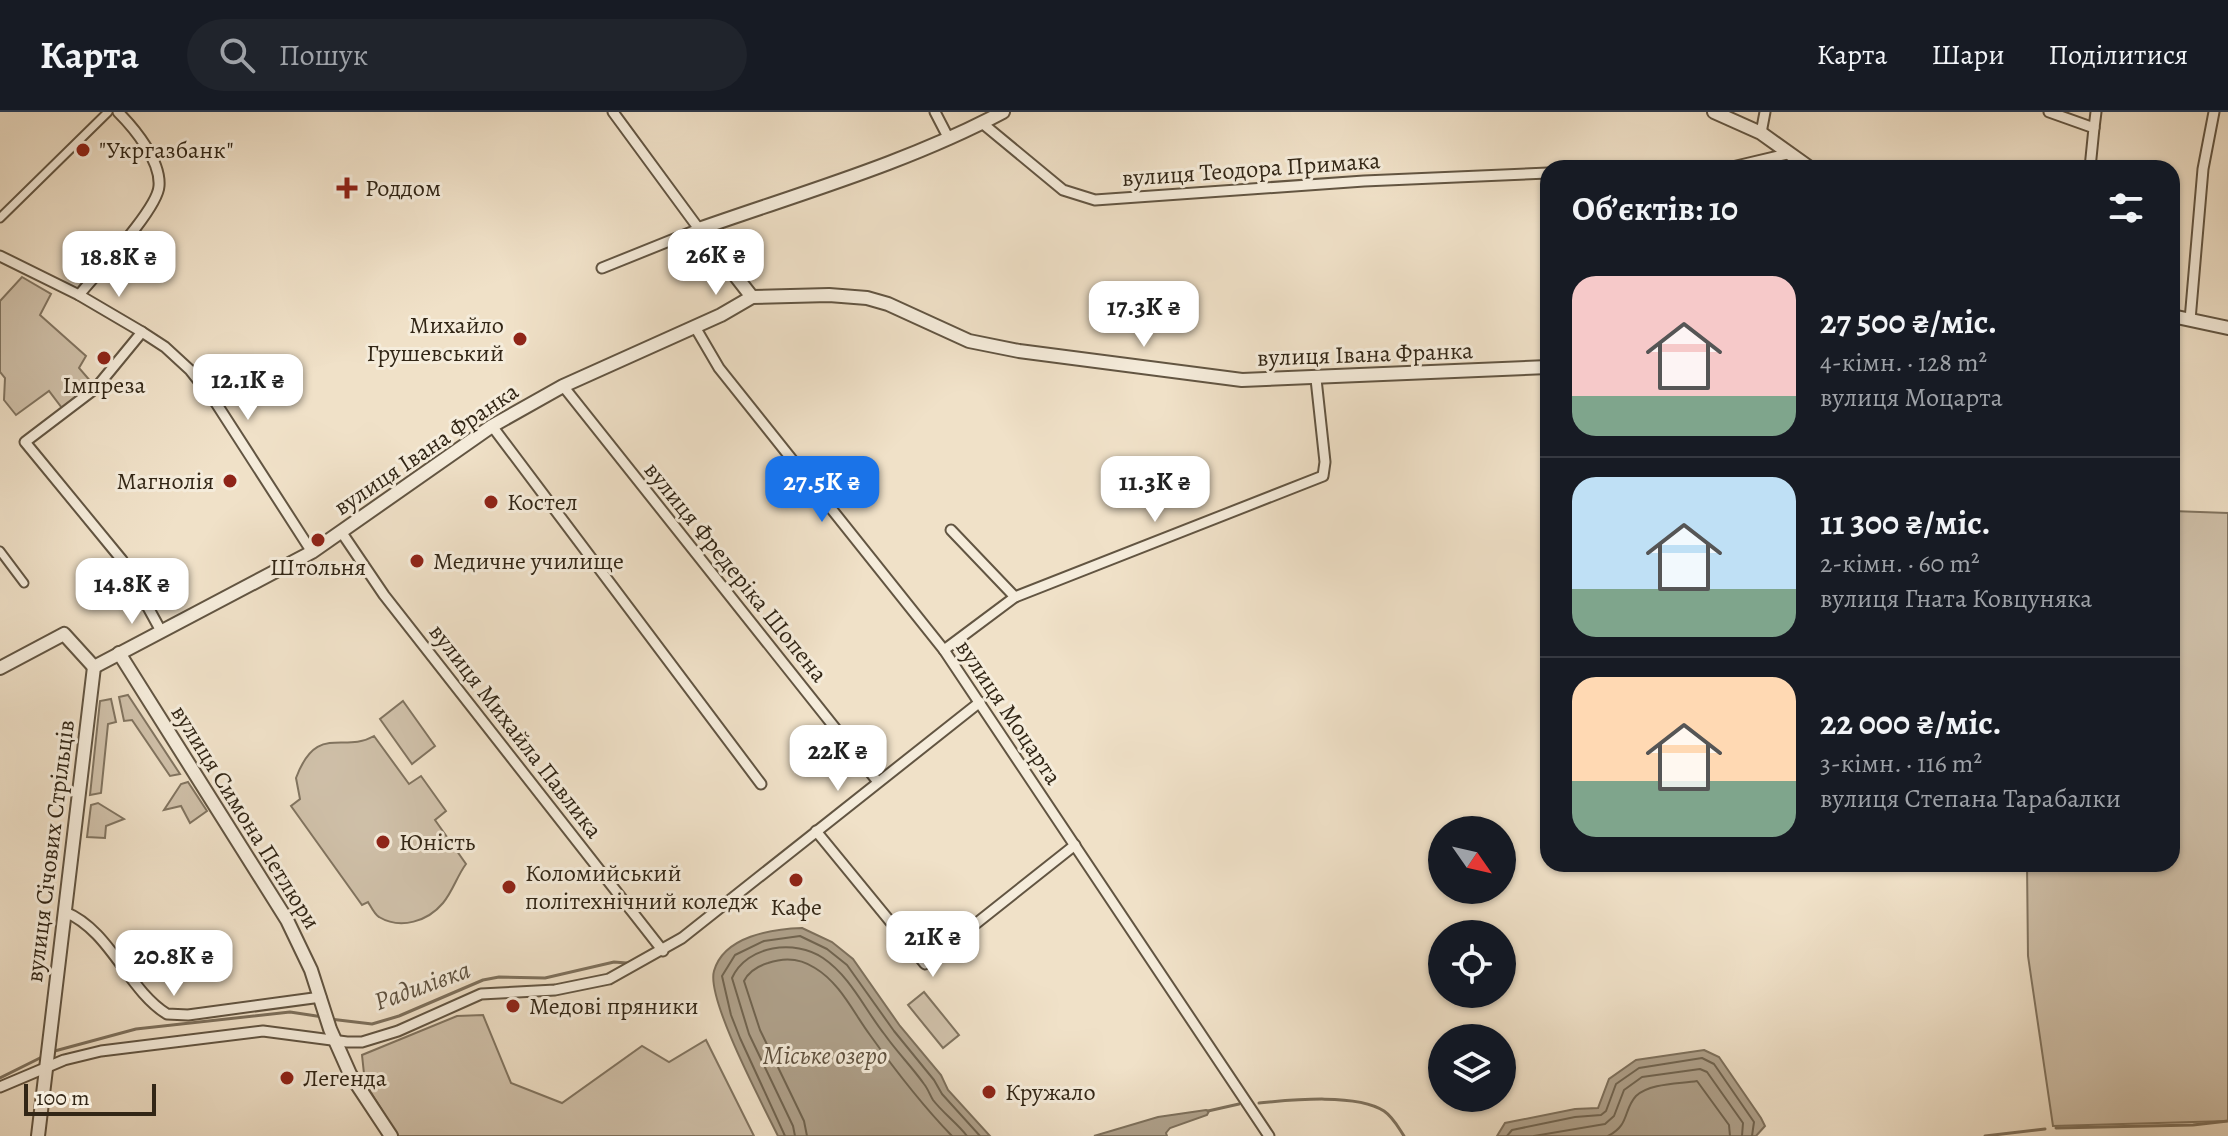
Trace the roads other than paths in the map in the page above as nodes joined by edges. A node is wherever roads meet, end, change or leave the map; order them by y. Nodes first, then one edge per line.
1 (108, 112) edge
2 (118, 112) edge
3 (613, 112) edge
4 (935, 112) edge
5 (1003, 112) edge
6 (1714, 112) edge
7 (1765, 112) edge
8 (2049, 112) edge
9 (2096, 112) edge
10 (2214, 112) edge
11 (982, 123) junction
12 (2094, 128) junction
13 (1761, 133) junction
14 (949, 139) junction
15 (1787, 154) junction
16 (1762, 160) edge
17 (1797, 160) edge
18 (2091, 160) edge
19 (1540, 173) edge
20 (0, 218) edge
21 (699, 229) junction
22 (0, 256) edge
23 (602, 268) dead end
24 (79, 295) junction
25 (752, 297) junction
26 (2180, 318) edge
27 (2190, 320) junction
28 (695, 327) junction
29 (2228, 328) edge
30 (142, 332) junction
31 (1540, 367) edge
32 (1316, 379) junction
33 (563, 386) junction
34 (492, 426) junction
35 (951, 530) dead end
36 (342, 533) junction
37 (0, 551) edge
38 (312, 552) junction
39 (24, 583) dead end
40 (1015, 597) junction
41 (161, 631) junction
42 (944, 650) junction
43 (119, 653) junction
44 (94, 667) junction
45 (0, 668) edge
46 (980, 702) junction
47 (878, 782) junction
48 (761, 784) dead end
49 (816, 831) junction
50 (1075, 845) junction
51 (65, 912) junction
52 (663, 951) junction
53 (323, 1004) junction
54 (333, 1035) junction
55 (48, 1058) junction
56 (0, 1087) edge
57 (38, 1136) edge
58 (391, 1136) edge
59 (1269, 1136) edge

1 - 20 street
2 - 24 street
3 - 21 street
4 - 14 street
5 - 11 street
6 - 13 street
7 - 13 street
8 - 12 street
9 - 12 street
10 - 27 street
11 - 14 street
11 - 19 street, вулиця Теодора Примака
12 - 18 street
13 - 15 street
14 - 21 street
15 - 16 street
15 - 17 street
21 - 23 street
21 - 25 street
22 - 24 street
24 - 30 street
25 - 28 street, вулиця Івана Франка
25 - 32 street, вулиця Івана Франка
26 - 27 street
27 - 29 street
28 - 33 street, вулиця Івана Франка
28 - 42 street, вулиця Моцарта
30 - 38 street
30 - 41 street
31 - 32 street, вулиця Івана Франка
32 - 40 street
33 - 34 street, вулиця Івана Франка
33 - 47 street, вулиця Фредеріка Шопена
34 - 36 street, вулиця Івана Франка
34 - 48 street
35 - 40 street
36 - 38 street, вулиця Івана Франка
36 - 52 street, вулиця Михайла Павлика
37 - 39 street
38 - 41 street, вулиця Івана Франка
40 - 42 street
41 - 43 street, вулиця Івана Франка
42 - 46 street, вулиця Моцарта
43 - 44 street, вулиця Івана Франка
43 - 53 street, вулиця Симона Петлюри
44 - 45 street
44 - 51 street, вулиця Січових Стрільців
46 - 47 street
46 - 50 street, вулиця Моцарта
47 - 49 street
49 - 50 street
49 - 52 street
50 - 59 street, вулиця Моцарта
51 - 53 street
51 - 55 street, вулиця Січових Стрільців
52 - 54 street
53 - 54 street, вулиця Симона Петлюри
54 - 55 street
54 - 58 street
55 - 56 street
55 - 57 street, вулиця Січових Стрільців

